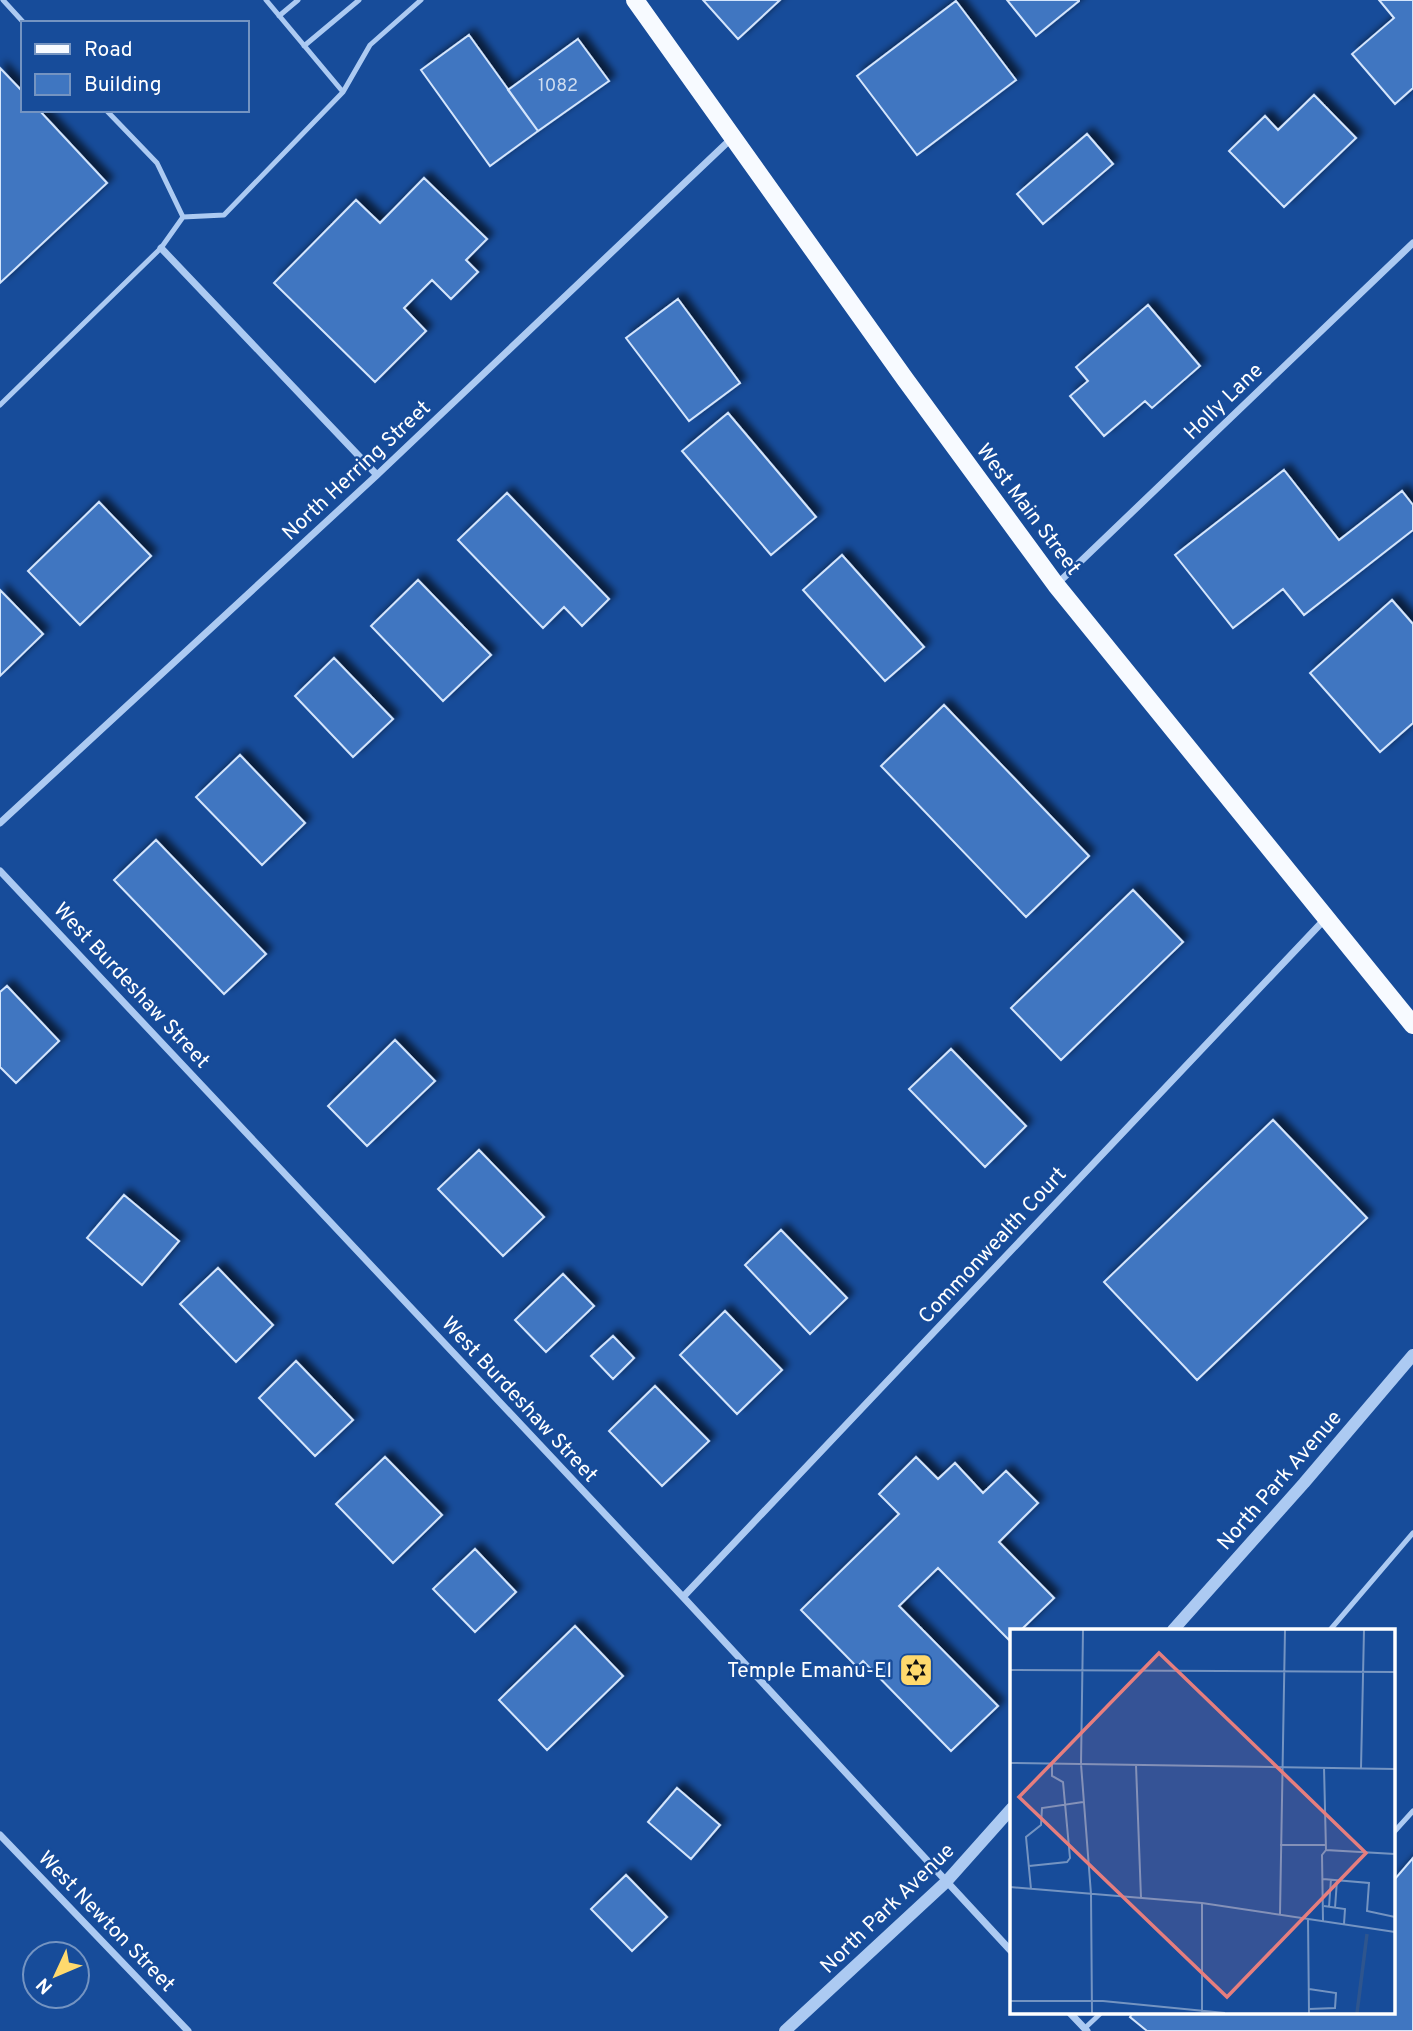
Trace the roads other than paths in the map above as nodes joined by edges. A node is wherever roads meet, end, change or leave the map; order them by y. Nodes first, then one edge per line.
1 (3, 0) edge
2 (266, 0) edge
3 (298, 0) edge
4 (359, 0) edge
5 (421, 0) edge
6 (635, 0) edge
7 (279, 16) junction
8 (22, 21) edge
9 (304, 46) junction
10 (343, 92) junction
11 (108, 112) edge
12 (732, 138) junction
13 (183, 217) junction
14 (1413, 243) edge
15 (161, 248) junction
16 (0, 405) edge
17 (377, 475) junction
18 (1056, 585) junction
19 (0, 822) edge
20 (0, 871) edge
21 (1327, 918) junction
22 (1413, 1025) edge
23 (1413, 1355) edge
24 (1413, 1533) edge
25 (683, 1597) junction
26 (1174, 1629) edge
27 (1331, 1629) edge
28 (1010, 1810) edge
29 (1413, 1811) edge
30 (1396, 1830) edge
31 (0, 1835) edge
32 (946, 1882) junction
33 (1010, 1950) edge
34 (1071, 2014) edge
35 (1100, 2014) edge
36 (1086, 2030) edge
37 (188, 2031) edge
38 (785, 2031) edge

1 - 8 lane
2 - 7 lane
3 - 7 lane
4 - 9 lane
5 - 10 lane
6 - 12 main road, West Main Street
7 - 9 lane
9 - 10 lane
10 - 13 lane
11 - 13 lane
12 - 17 street, North Herring Street
12 - 18 main road, West Main Street
13 - 15 lane
14 - 18 street, Holly Lane
15 - 16 lane
15 - 17 street
17 - 19 street, North Herring Street
18 - 21 main road, West Main Street
20 - 25 street, West Burdeshaw Street
21 - 22 main road, West Main Street
21 - 25 street, Commonwealth Court
23 - 26 street, North Park Avenue
24 - 27 lane
25 - 32 street, West Burdeshaw Street
28 - 32 street, North Park Avenue
29 - 30 lane
31 - 37 street, West Newton Street
32 - 33 street, West Burdeshaw Street
32 - 38 street, North Park Avenue
34 - 36 street
35 - 36 lane

